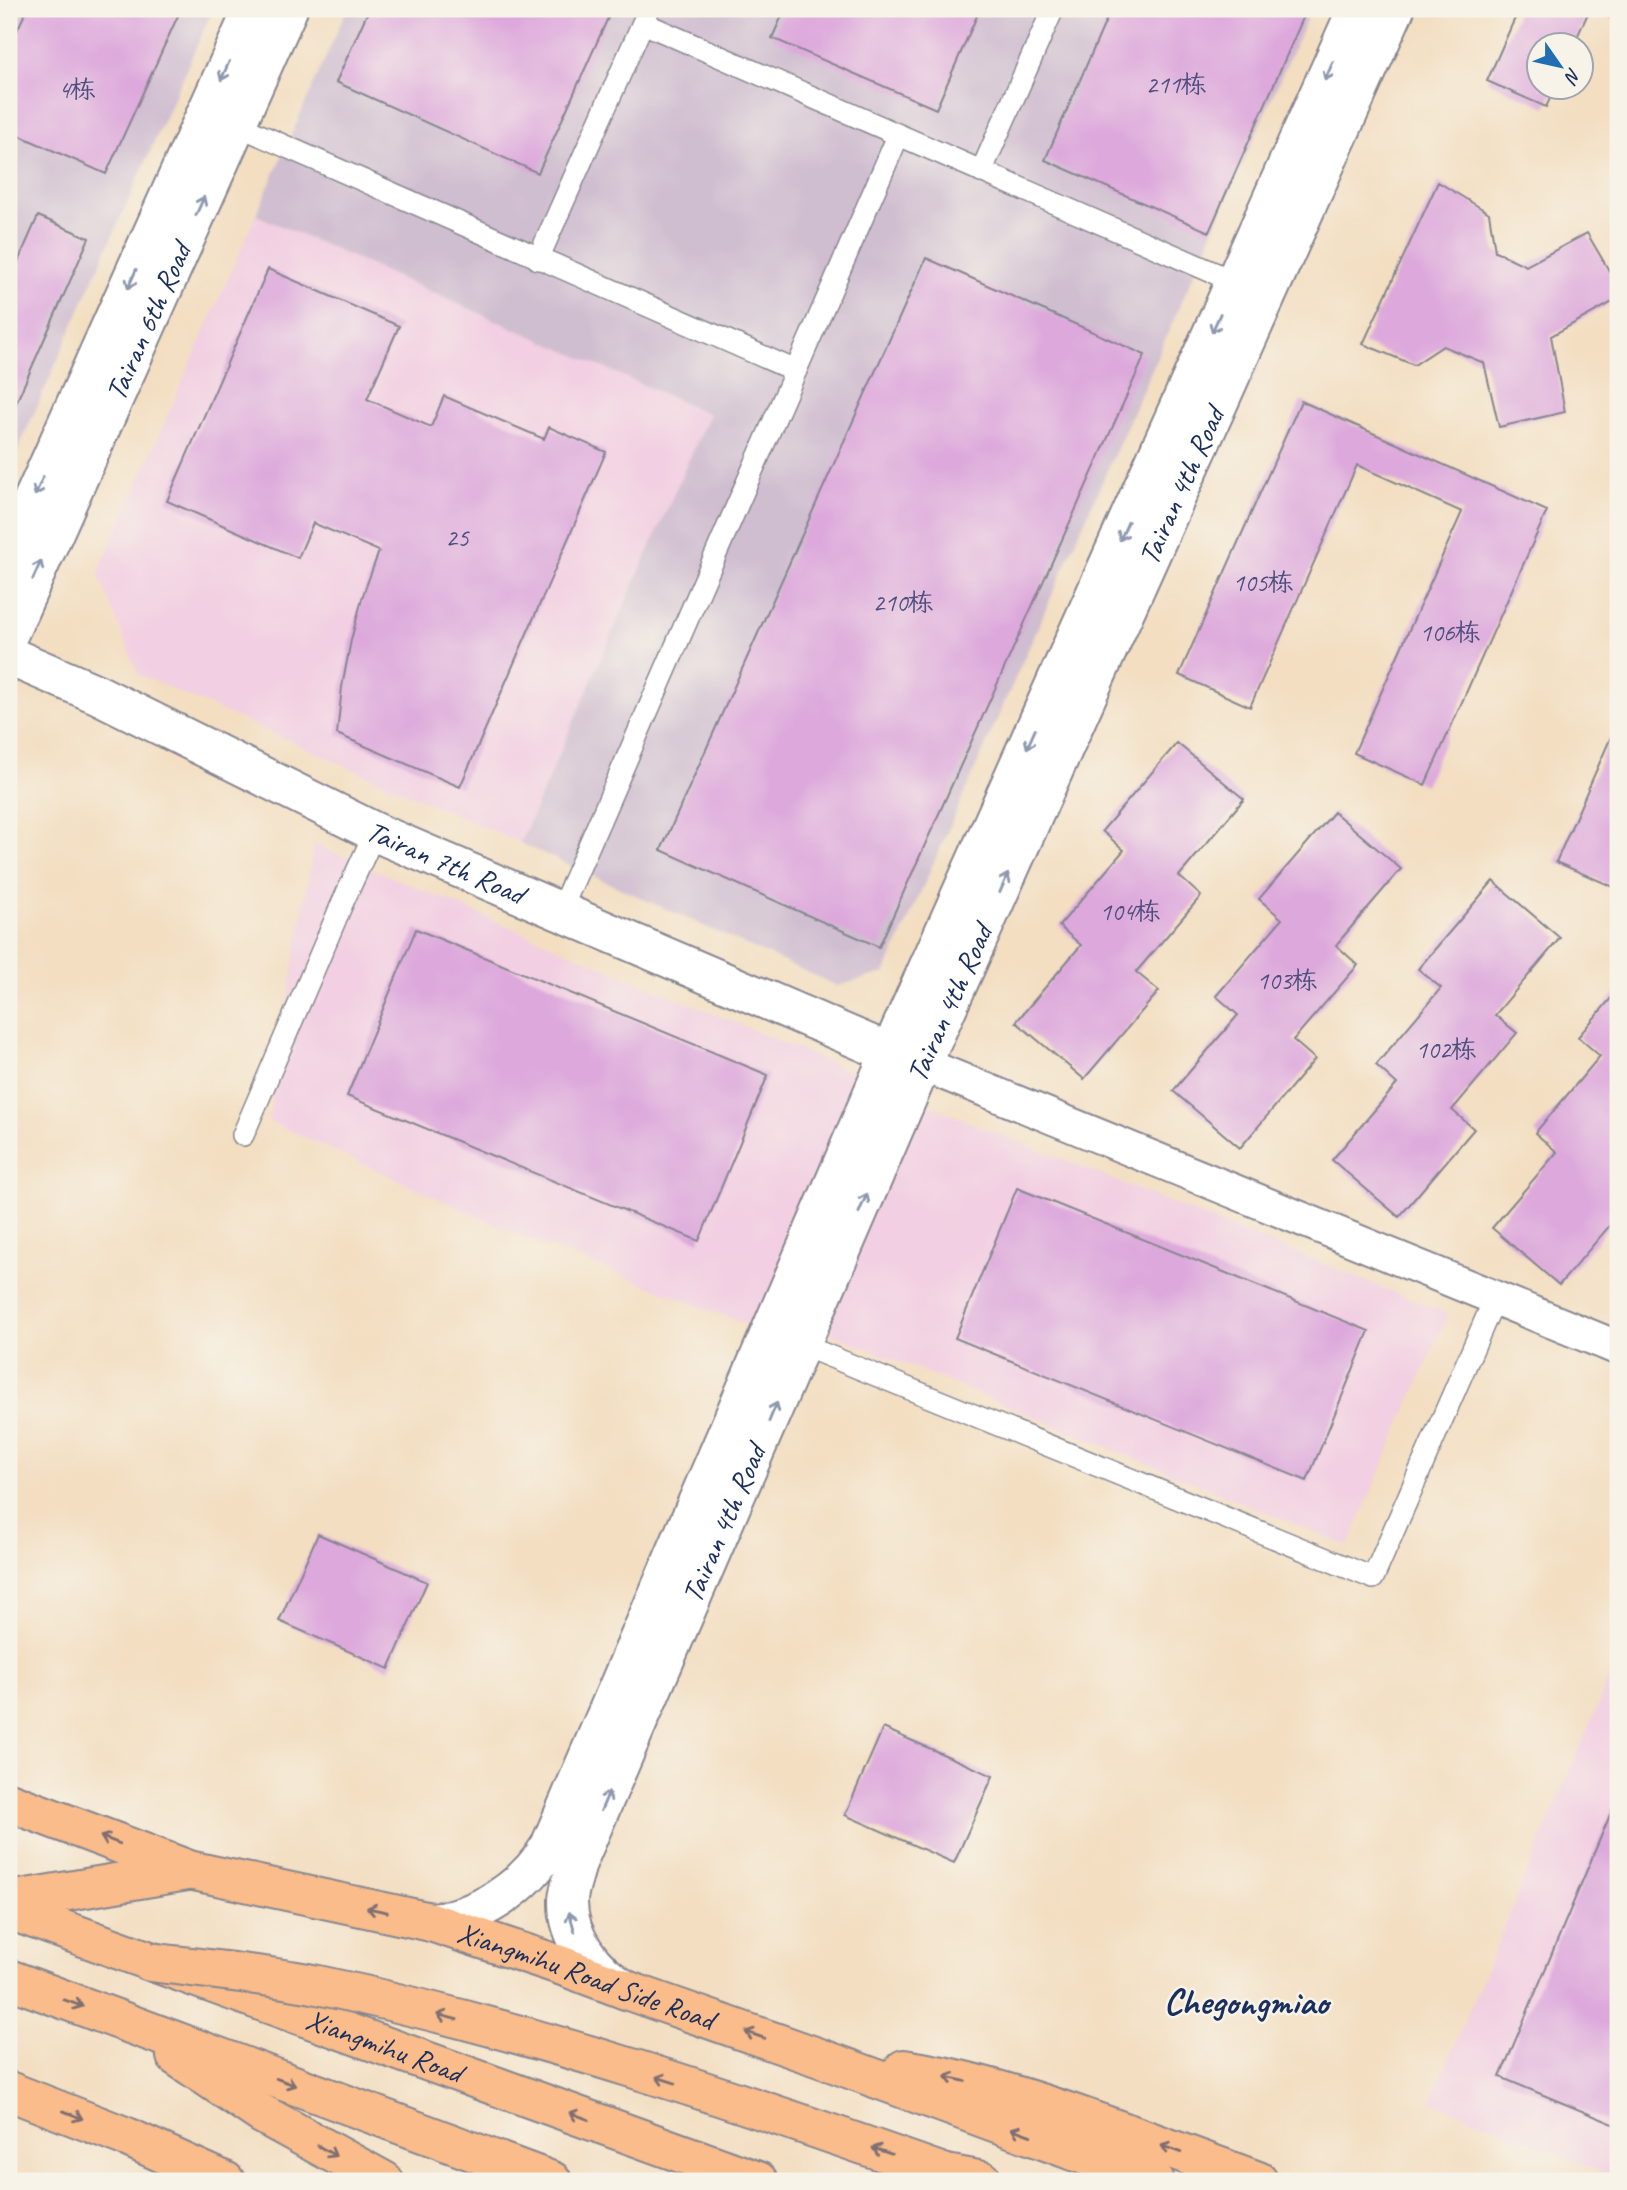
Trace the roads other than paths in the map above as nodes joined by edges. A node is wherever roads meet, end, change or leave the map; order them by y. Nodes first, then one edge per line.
1 (253, 9) edge
2 (288, 9) edge
3 (1053, 9) edge
4 (1357, 9) edge
5 (1395, 9) edge
6 (646, 16) edge
7 (221, 119) junction
8 (898, 135) junction
9 (981, 172) junction
10 (538, 259) junction
11 (1250, 289) junction
12 (796, 371) junction
13 (9, 553) edge
14 (9, 633) edge
15 (9, 656) edge
16 (375, 832) junction
17 (560, 912) junction
18 (906, 1059) junction
19 (243, 1135) dead end
20 (1495, 1298) junction
21 (802, 1345) junction
22 (1618, 1348) edge
23 (9, 1802) edge
24 (189, 1870) junction
25 (9, 1901) edge
26 (9, 1910) edge
27 (431, 1922) junction
28 (150, 1962) junction
29 (9, 1979) edge
30 (629, 1991) junction
31 (125, 2022) junction
32 (820, 2058) junction
33 (9, 2091) edge
34 (954, 2177) edge
35 (225, 2181) edge
36 (384, 2181) edge
37 (552, 2181) edge
38 (758, 2181) edge
39 (983, 2181) edge
40 (1155, 2181) edge
41 (1258, 2181) edge

1 -> 7 street, Tairan 6th Road
2 - 7 street, Tairan 6th Road
3 - 9 lane
4 -> 11 street, Tairan 4th Road
5 - 11 street, Tairan 4th Road
6 - 8 lane
6 - 10 lane
7 - 10 lane
7 -> 13 street, Tairan 6th Road
14 -> 7 street, Tairan 6th Road
8 - 9 lane
8 - 12 lane
9 - 11 lane
10 - 12 lane
11 - 18 street, Tairan 4th Road
12 - 17 lane
15 - 16 street, Tairan 7th Road
16 - 17 street, Tairan 7th Road
16 - 19 lane
17 - 18 street, Tairan 7th Road
18 - 20 street
21 -> 18 street, Tairan 4th Road
18 - 27 street, Tairan 4th Road
20 - 21 lane
20 - 22 street
30 -> 21 street, Tairan 4th Road
24 -> 23 main road, Xiangmihu Road Side Road
24 - 25 main road
27 -> 24 main road, Xiangmihu Road Side Road
26 - 28 main road, Xiangmihu Road
27 - 30 main road, Xiangmihu Road Side Road
34 -> 28 main road, bridge
38 -> 28 main road, Xiangmihu Road, bridge
29 -> 31 main road
32 -> 30 main road, Xiangmihu Road Side Road
31 -> 36 main road
31 -> 37 main road
40 -> 32 main road, Xiangmihu Road Side Road
41 -> 32 main road
33 -> 35 main road
34 - 39 main road

